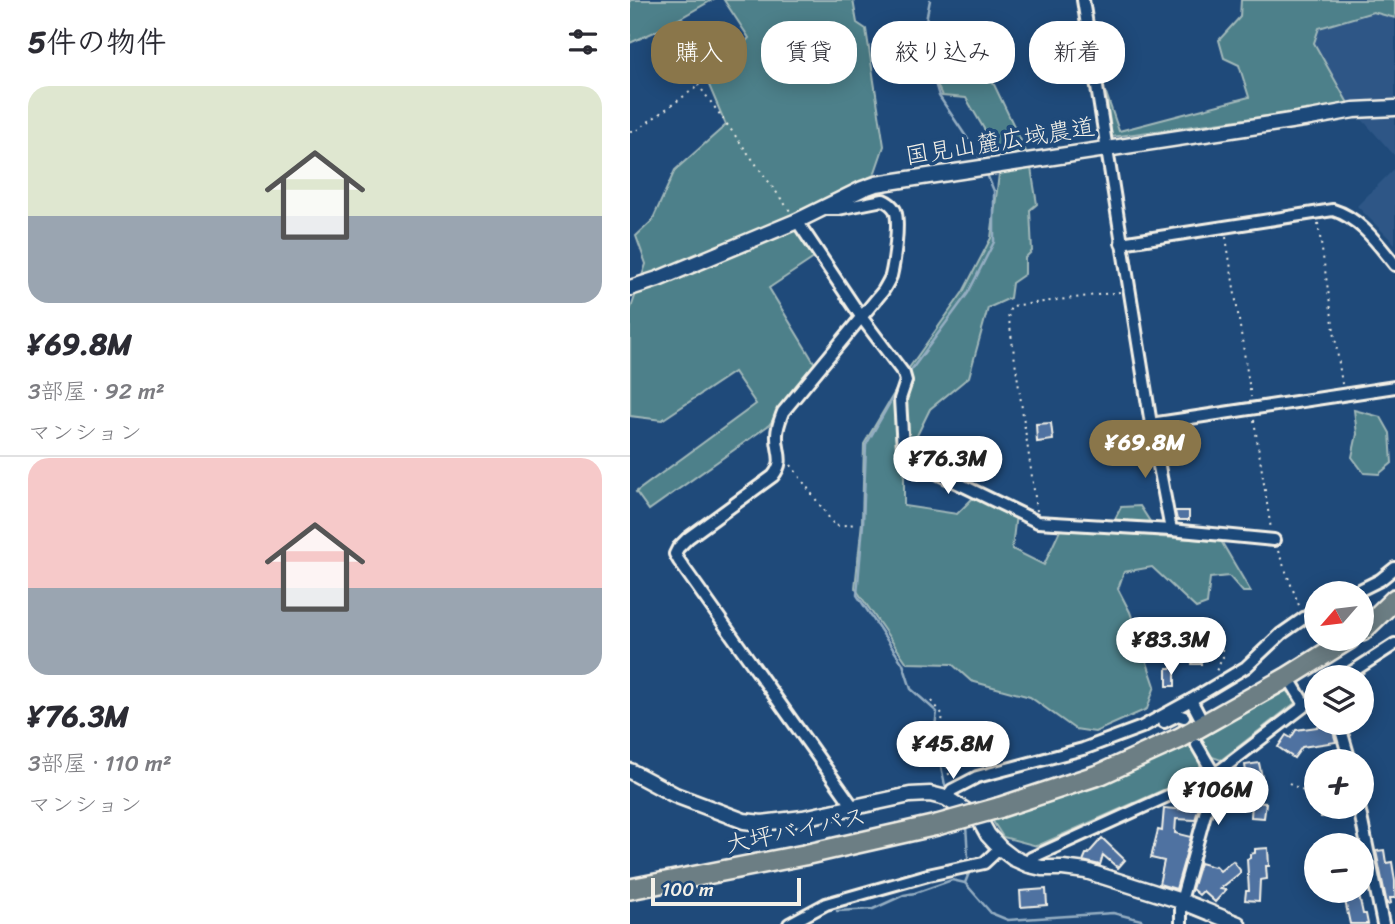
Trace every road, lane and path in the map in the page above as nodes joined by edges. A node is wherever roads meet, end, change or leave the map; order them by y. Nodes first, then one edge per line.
1 (1083, 0) edge
2 (699, 85) joint
3 (1395, 108) edge
4 (630, 131) edge
5 (1106, 148) junction
6 (821, 209) junction
7 (1316, 213) junction
8 (797, 221) junction
9 (1225, 227) junction
10 (1121, 243) junction
11 (1395, 265) edge
12 (630, 288) edge
13 (1129, 290) junction
14 (862, 318) junction
15 (1395, 387) edge
16 (1344, 395) junction
17 (1252, 409) junction
18 (1151, 424) junction
19 (781, 461) junction
20 (1038, 522) junction
21 (858, 524) dead end
22 (1171, 530) junction
23 (1274, 540) junction
24 (1395, 568) edge
25 (1374, 583) edge
26 (1395, 601) edge
27 (1304, 618) joint
28 (1374, 620) edge
29 (1148, 627) dead end
30 (1395, 644) edge
31 (1330, 651) edge
32 (1363, 665) edge
33 (1288, 677) junction
34 (1219, 684) junction
35 (1191, 700) junction
36 (932, 701) dead end
37 (1304, 703) edge
38 (1304, 706) edge
39 (1184, 717) dead end
40 (1204, 725) junction
41 (1142, 727) junction
42 (1197, 745) dead end
43 (630, 771) edge
44 (1214, 775) junction
45 (1289, 783) dead end
46 (1304, 791) edge
47 (949, 794) junction
48 (854, 808) junction
49 (1361, 819) edge
50 (1000, 848) junction
51 (1029, 865) junction
52 (630, 889) edge
53 (1181, 901) junction
54 (789, 924) edge
55 (1181, 924) edge
56 (1238, 924) edge
57 (1383, 924) edge

1 - 5 street
2 - 4 path
2 - 8 path
3 - 5 street, 国見山麓広域農道
5 - 6 street, 国見山麓広域農道
5 - 10 street
6 - 8 street, 国見山麓広域農道
6 - 14 street
7 - 9 street
7 - 11 street
7 - 16 path
8 - 12 street, 国見山麓広域農道
8 - 14 street
9 - 10 street
9 - 17 path
10 - 13 street
13 - 18 street
13 - 20 path
14 - 19 street
14 - 20 street
15 - 16 street
16 - 17 street
17 - 18 street
17 - 23 path
18 - 22 street
19 - 21 path
19 - 48 street
20 - 22 street
22 - 23 street
23 - 27 path
24 - 25 street
26 - 28 highway
27 - 34 street
29 - 34 path
30 - 32 street
31 - 33 highway, 大坪バイパス
33 - 37 street
33 - 40 highway, 大坪バイパス
34 - 35 street
35 - 40 street
35 - 41 street
36 - 47 path
38 - 44 street
39 - 41 street
40 - 52 highway, 大坪バイパス, bridge
41 - 47 street
42 - 44 street
43 - 48 street
44 - 51 street
44 - 53 street
45 - 46 path
47 - 48 street
47 - 50 street
49 - 57 street
50 - 51 street
50 - 54 street
51 - 53 street
53 - 55 street
53 - 56 street

